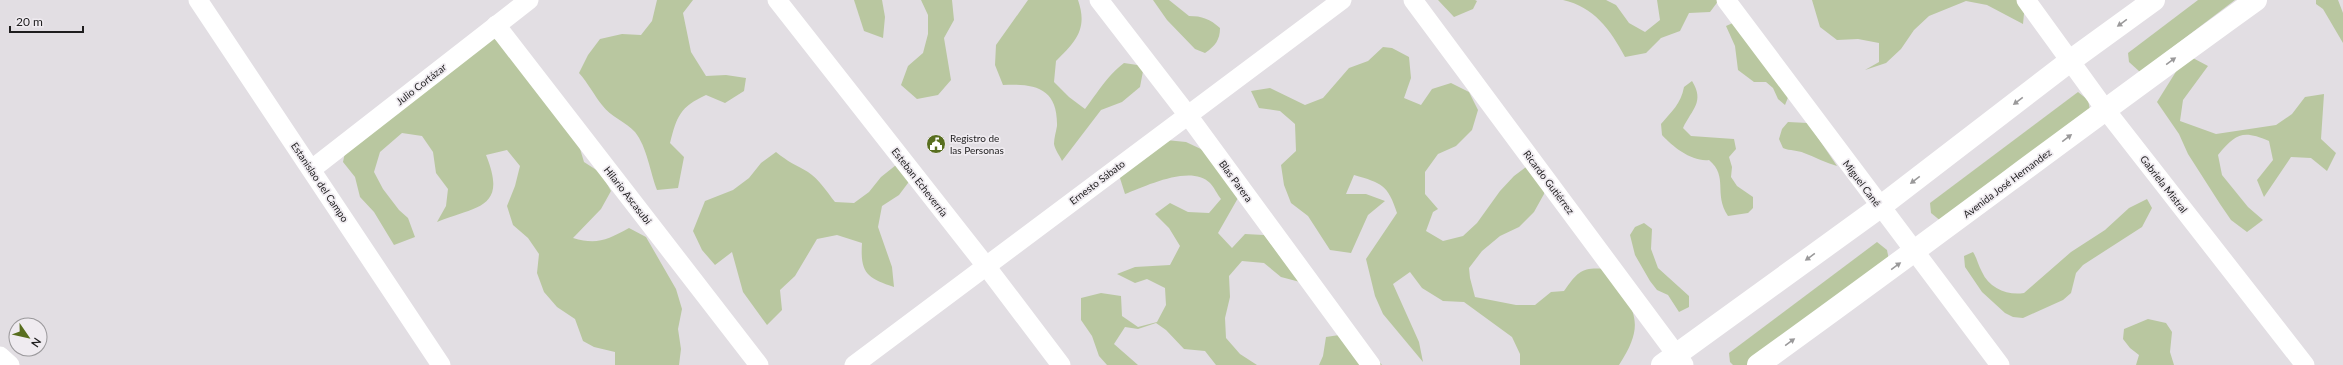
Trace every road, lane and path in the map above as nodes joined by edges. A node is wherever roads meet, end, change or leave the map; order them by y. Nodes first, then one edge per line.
1 (198, 0) edge
2 (529, 0) edge
3 (777, 0) edge
4 (1099, 0) edge
5 (1342, 0) edge
6 (1414, 0) edge
7 (1726, 0) edge
8 (2026, 0) edge
9 (2154, 0) edge
10 (2256, 0) edge
11 (496, 25) junction
12 (2070, 61) junction
13 (2105, 109) junction
14 (1187, 114) junction
15 (312, 169) junction
16 (1880, 206) junction
17 (1915, 253) junction
18 (986, 266) junction
19 (0, 356) edge
20 (1674, 361) edge
21 (10, 365) edge
22 (441, 365) edge
23 (759, 365) edge
24 (854, 365) edge
25 (1061, 365) edge
26 (1370, 365) edge
27 (1758, 365) edge
28 (2000, 365) edge
29 (2305, 365) edge

1 - 15 street, Estanislao del Campo
2 - 11 street, Julio Cortázar
3 - 18 street, Esteban Echeverría
4 - 14 street, Blas Parera
5 - 14 street, Ernesto Sábato
6 - 20 street, Ricardo Gutiérrez
7 - 16 street, Miguel Cané
8 - 12 street, Gabriela Mistral
9 -> 12 street
13 -> 10 street, Avenida José Hernandez
11 - 15 street, Julio Cortázar
11 - 23 street, Hilario Ascasubi
12 - 13 street, Gabriela Mistral
12 -> 16 street
17 -> 13 street, Avenida José Hernandez
13 - 29 street, Gabriela Mistral
14 - 18 street, Ernesto Sábato
14 - 26 street, Blas Parera
15 - 22 street, Estanislao del Campo
16 - 17 street, Miguel Cané
16 -> 20 street
27 -> 17 street, Avenida José Hernandez
17 - 28 street, Miguel Cané
18 - 24 street, Ernesto Sábato
18 - 25 street, Esteban Echeverría
19 - 21 street

